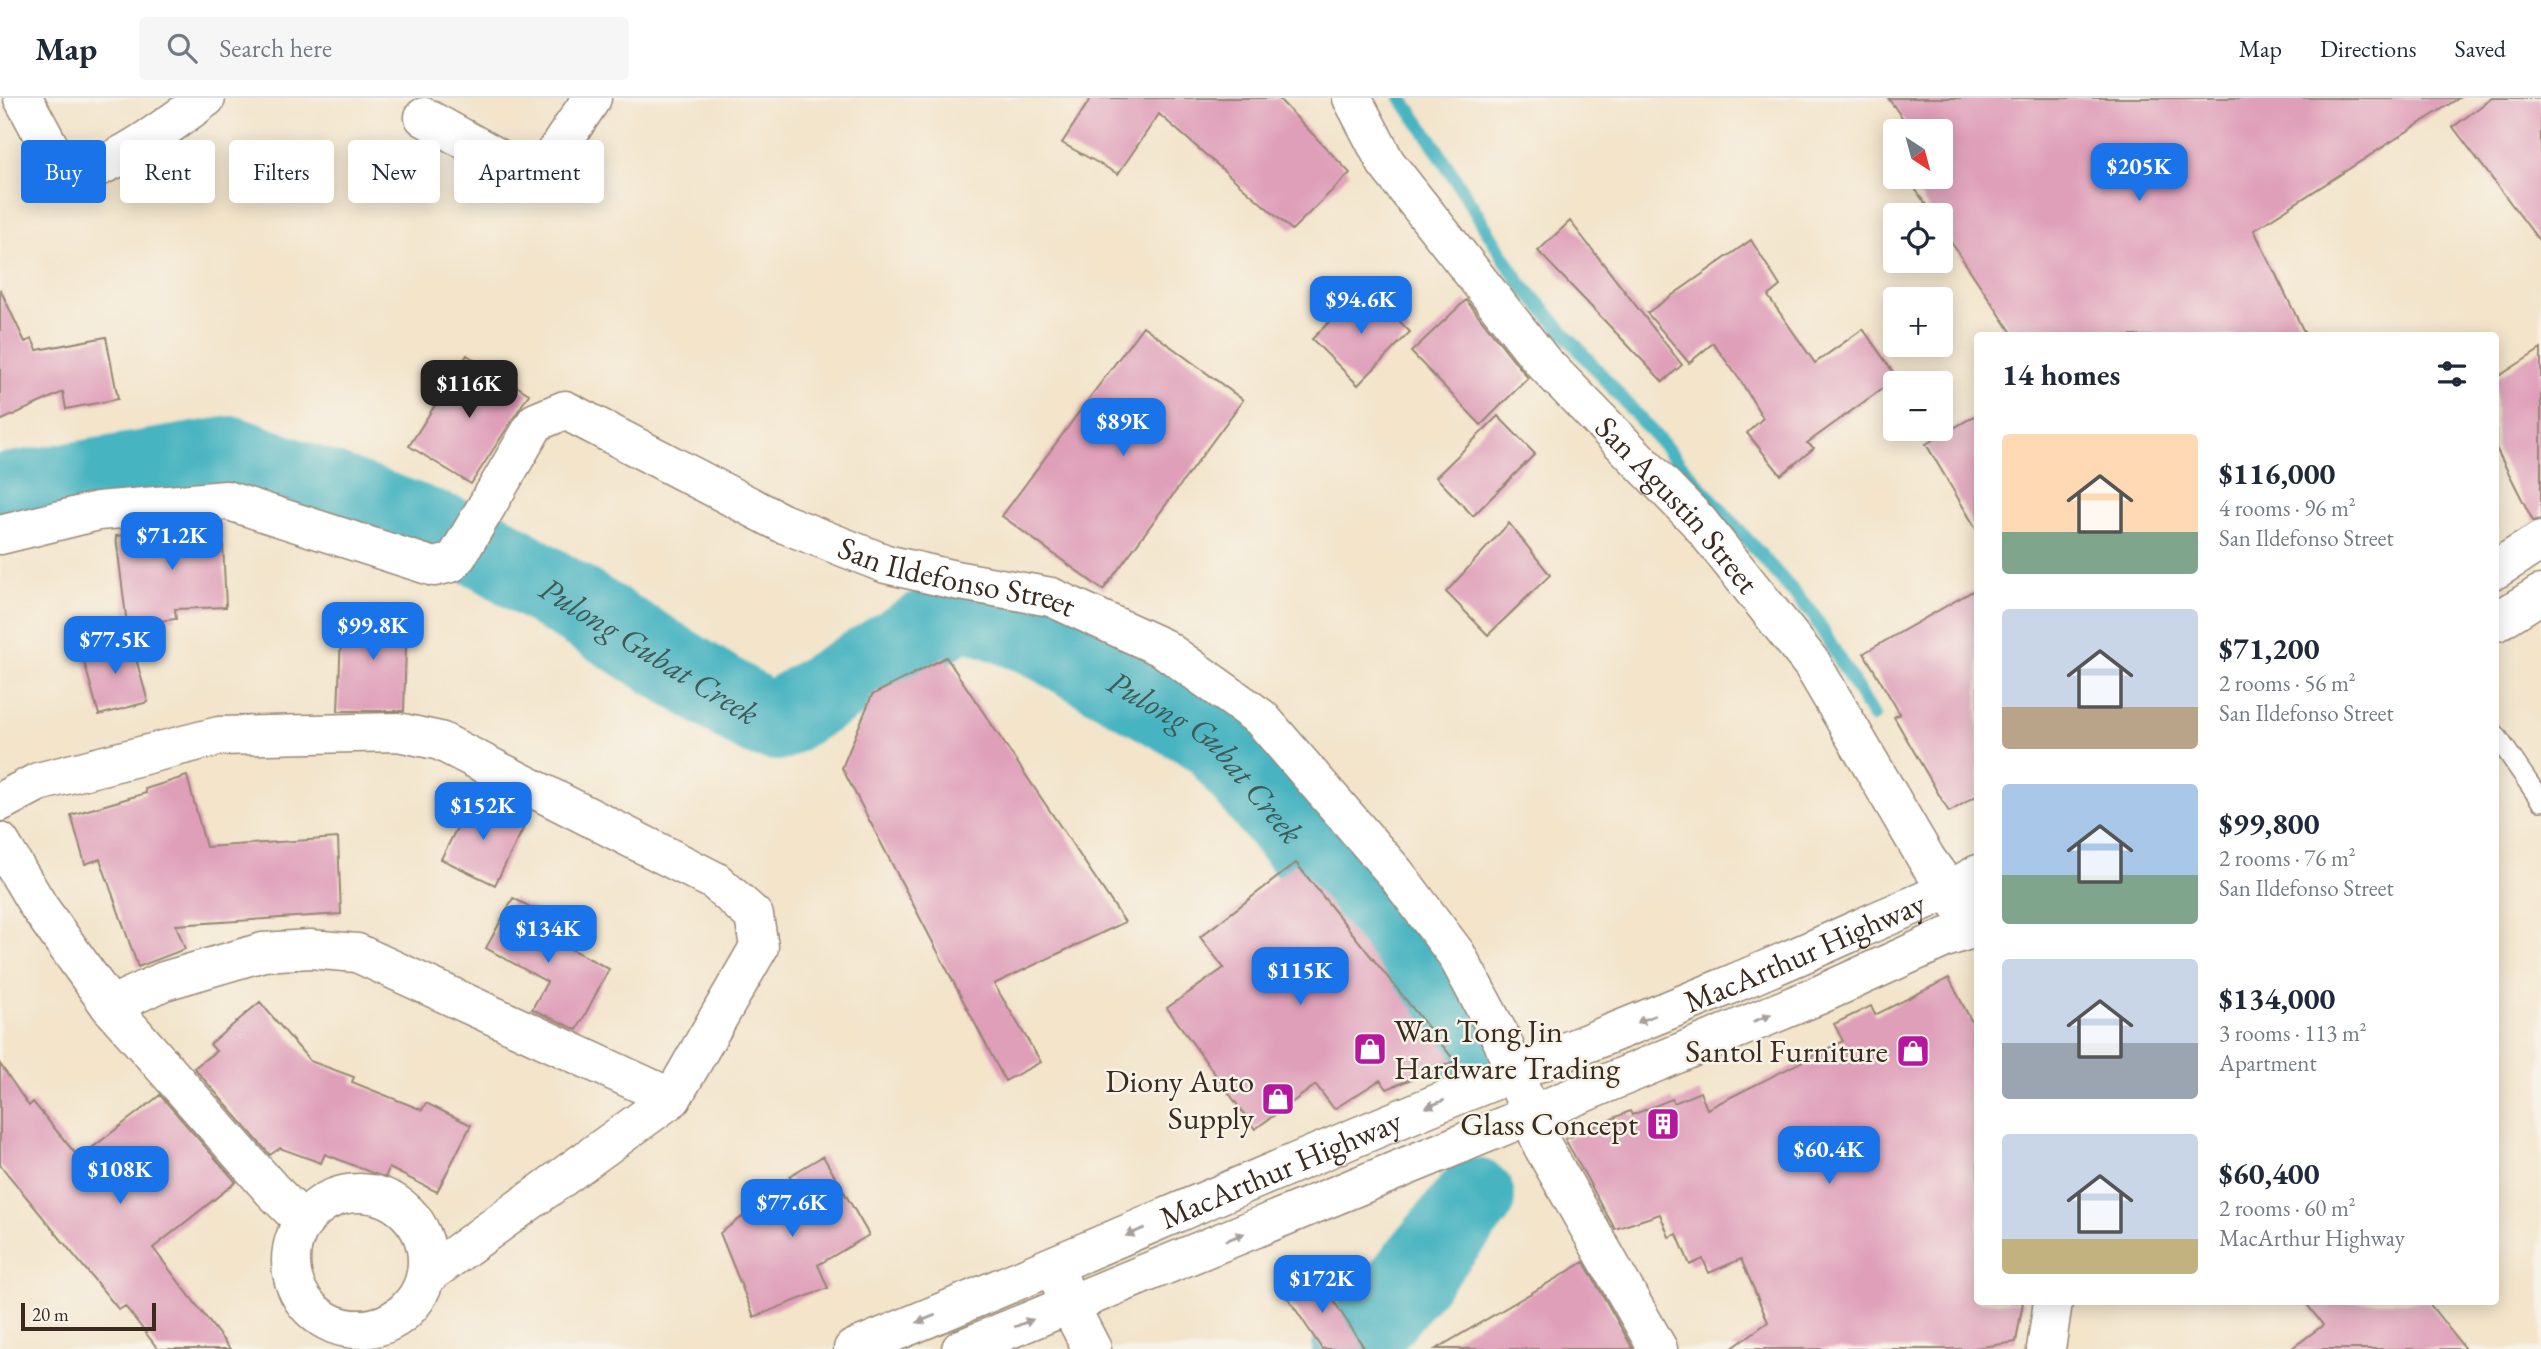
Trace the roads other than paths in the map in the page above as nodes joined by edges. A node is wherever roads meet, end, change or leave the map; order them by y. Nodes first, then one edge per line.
1 (23, 98) edge
2 (206, 98) edge
3 (593, 98) edge
4 (1352, 98) edge
5 (424, 117) dead end
6 (0, 535) edge
7 (2541, 541) edge
8 (2499, 567) edge
9 (2541, 594) edge
10 (2499, 620) edge
11 (2499, 739) edge
12 (2541, 801) edge
13 (0, 802) edge
14 (0, 842) edge
15 (1963, 883) edge
16 (1974, 919) edge
17 (1974, 930) edge
18 (110, 1006) junction
19 (1514, 1072) junction
20 (672, 1098) junction
21 (1530, 1115) junction
22 (304, 1222) junction
23 (1055, 1266) junction
24 (426, 1276) junction
25 (1069, 1305) junction
26 (2053, 1305) edge
27 (342, 1338) edge
28 (853, 1349) edge
29 (961, 1349) edge
30 (1092, 1349) edge
31 (1658, 1349) edge
32 (2046, 1349) edge

1 - 2 main road
3 - 5 main road
4 - 15 main road, San Agustin Street
6 - 19 main road, San Ildefonso Street
7 - 8 main road
9 - 10 main road
11 - 12 lane
13 - 20 main road
14 - 18 main road
15 - 16 main road, San Agustin Street
15 -> 19 main road, MacArthur Highway
21 -> 17 main road, MacArthur Highway
18 - 20 main road
18 - 22 main road
19 - 21 main road, San Ildefonso Street
19 -> 23 main road, MacArthur Highway
20 - 24 main road
25 -> 21 main road, MacArthur Highway
21 - 31 main road, San Ildefonso Street
22 - 24 main road
22 - 27 main road
23 - 25 main road
23 -> 28 main road, MacArthur Highway
24 - 27 main road
29 -> 25 main road, MacArthur Highway
25 - 30 main road
26 - 32 main road

